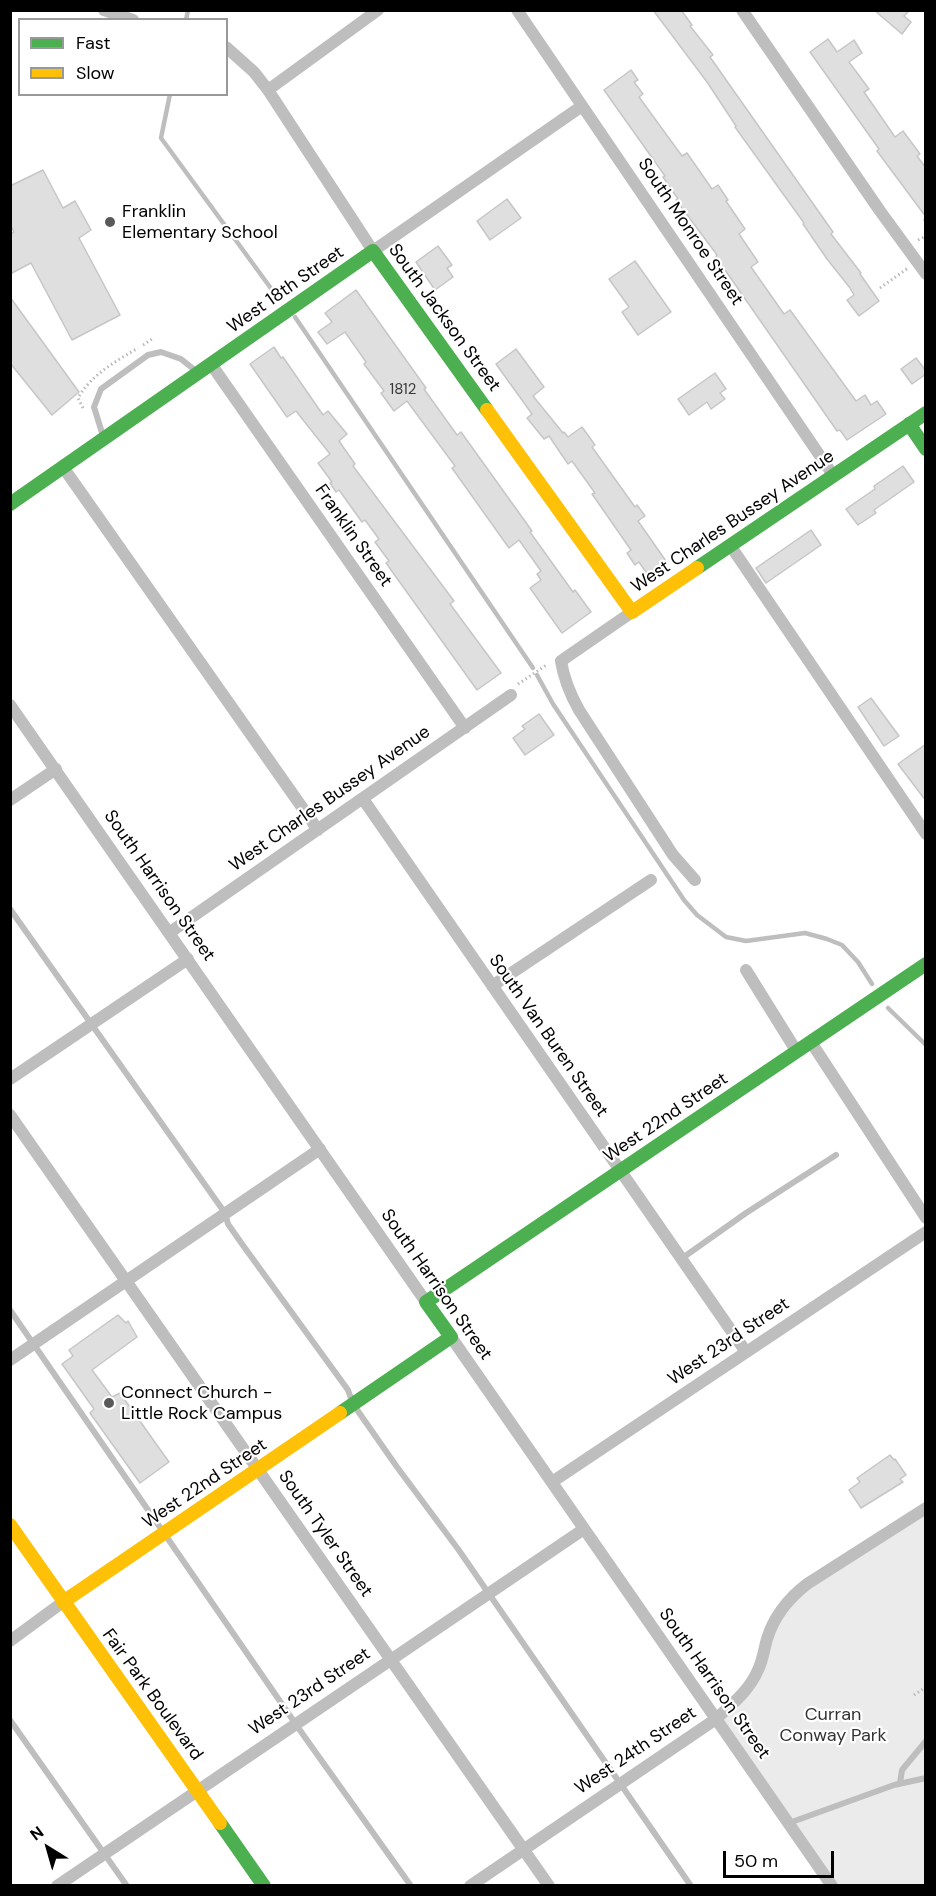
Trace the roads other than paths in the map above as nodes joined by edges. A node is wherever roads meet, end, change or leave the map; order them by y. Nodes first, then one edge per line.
1 (104, 10) edge
2 (517, 10) edge
3 (742, 10) edge
4 (371, 12) edge
5 (127, 18) edge
6 (228, 49) edge
7 (268, 90) junction
8 (582, 106) junction
9 (373, 251) junction
10 (926, 274) edge
11 (211, 364) junction
12 (198, 373) junction
13 (926, 413) edge
14 (909, 424) junction
15 (103, 439) junction
16 (926, 449) edge
17 (63, 467) junction
18 (833, 475) junction
19 (10, 504) edge
20 (730, 545) junction
21 (632, 612) junction
22 (511, 695) dead end
23 (10, 705) edge
24 (465, 728) junction
25 (56, 769) junction
26 (363, 799) junction
27 (10, 800) edge
28 (318, 830) junction
29 (926, 834) edge
30 (651, 880) dead end
31 (695, 880) dead end
32 (10, 909) edge
33 (170, 933) junction
34 (188, 959) junction
35 (926, 964) edge
36 (746, 970) dead end
37 (492, 986) junction
38 (92, 1024) junction
39 (811, 1042) junction
40 (797, 1052) junction
41 (10, 1079) edge
42 (10, 1115) edge
43 (320, 1149) junction
44 (836, 1155) dead end
45 (620, 1171) junction
46 (225, 1213) junction
47 (926, 1218) edge
48 (926, 1232) edge
49 (681, 1259) junction
50 (126, 1281) junction
51 (426, 1302) junction
52 (10, 1310) edge
53 (451, 1337) junction
54 (35, 1343) junction
55 (746, 1352) junction
56 (10, 1360) edge
57 (354, 1404) junction
58 (258, 1469) junction
59 (552, 1482) junction
60 (926, 1508) edge
61 (10, 1524) edge
62 (584, 1529) junction
63 (165, 1532) junction
64 (488, 1593) junction
65 (63, 1602) junction
66 (10, 1641) edge
67 (391, 1659) junction
68 (716, 1719) junction
69 (10, 1720) edge
70 (296, 1723) junction
71 (926, 1741) edge
72 (926, 1778) edge
73 (900, 1783) junction
74 (620, 1784) junction
75 (199, 1791) junction
76 (789, 1823) junction
77 (523, 1848) junction
78 (105, 1853) junction
79 (57, 1886) edge
80 (127, 1886) edge
81 (264, 1886) edge
82 (411, 1886) edge
83 (470, 1886) edge
84 (549, 1886) edge
85 (692, 1886) edge
86 (832, 1886) edge

1 - 5 street
2 - 8 street, South Monroe Street
3 - 10 street
4 - 7 street
6 - 7 street, South Jackson Street
7 - 9 street, South Jackson Street
8 - 9 street, West 18th Street
8 - 18 street, South Monroe Street
9 - 11 street, West 18th Street
9 - 21 street, South Jackson Street
11 - 12 street, West 18th Street
11 - 24 street, Franklin Street
12 - 15 street, West 18th Street
12 - 15 lane
13 - 14 street, West Charles Bussey Avenue
14 - 16 street
14 - 18 street, West Charles Bussey Avenue
15 - 17 street, West 18th Street
17 - 19 street, West 18th Street
17 - 28 street
18 - 20 street, West Charles Bussey Avenue
20 - 21 street, West Charles Bussey Avenue
20 - 29 street
21 - 31 street, West Charles Bussey Avenue
22 - 24 street, West Charles Bussey Avenue
23 - 25 street, South Harrison Street
24 - 26 street, West Charles Bussey Avenue
25 - 27 street
25 - 33 street, South Harrison Street
26 - 28 street, West Charles Bussey Avenue
26 - 37 street, South Van Buren Street
28 - 33 street, West Charles Bussey Avenue
30 - 37 street
32 - 38 lane
33 - 34 street, South Harrison Street
34 - 38 street
34 - 43 street, South Harrison Street
35 - 39 street, West 22nd Street
36 - 40 street
37 - 45 street, South Van Buren Street
38 - 41 street
38 - 46 lane
39 - 40 street, West 22nd Street
39 - 47 street
40 - 45 street, West 22nd Street
42 - 50 street, South Tyler Street
43 - 46 street
43 - 51 street, South Harrison Street
44 - 49 lane
45 - 49 street, South Van Buren Street
45 - 51 street, West 22nd Street
46 - 50 street
46 - 57 lane
48 - 55 street, West 23rd Street
49 - 55 street, South Van Buren Street
50 - 54 street
50 - 58 street, South Tyler Street
51 - 53 street, South Harrison Street
52 - 54 lane
53 - 57 street, West 22nd Street
53 - 59 street, South Harrison Street
54 - 56 street
54 - 63 lane
55 - 59 street, West 23rd Street
57 - 58 street, West 22nd Street
57 - 64 lane
58 - 63 street, West 22nd Street
58 - 67 street, South Tyler Street
59 - 62 street, South Harrison Street
60 - 68 street, West 24th Street
61 - 65 street, Fair Park Boulevard
62 - 64 street, West 23rd Street
62 - 68 street, South Harrison Street
63 - 65 street, West 22nd Street
63 - 70 lane
64 - 67 street, West 23rd Street
64 - 74 lane
65 - 66 street, West 22nd Street
65 - 75 street, Fair Park Boulevard
67 - 70 street, West 23rd Street
67 - 77 street, South Tyler Street
68 - 74 street, West 24th Street
68 - 76 street, South Harrison Street
69 - 78 lane
70 - 75 street, West 23rd Street
70 - 82 lane
71 - 73 lane
72 - 73 lane
73 - 76 lane
74 - 77 street, West 24th Street
74 - 85 lane
75 - 78 street, West 23rd Street
75 - 81 street, Fair Park Boulevard
76 - 86 street, South Harrison Street
77 - 83 street, West 24th Street
77 - 84 street, South Tyler Street
78 - 79 street, West 23rd Street
78 - 80 lane

